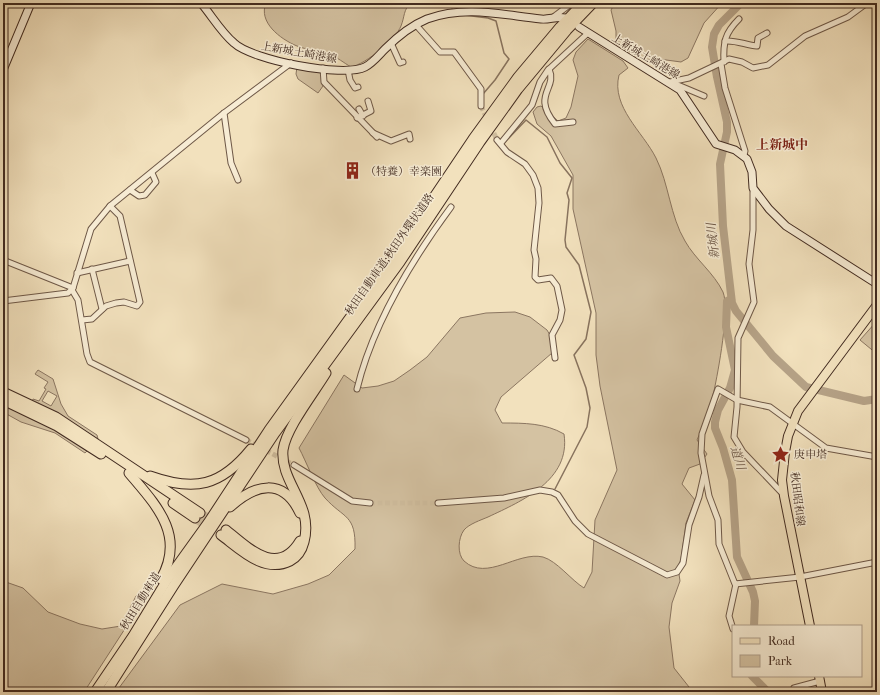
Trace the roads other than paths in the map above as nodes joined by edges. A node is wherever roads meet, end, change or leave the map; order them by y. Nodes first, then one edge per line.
1 (31, 3) edge
2 (202, 3) edge
3 (572, 3) edge
4 (583, 3) edge
5 (593, 3) edge
6 (867, 3) edge
7 (564, 18) dead end
8 (739, 19) dead end
9 (550, 20) junction
10 (416, 25) junction
11 (579, 27) dead end
12 (588, 33) junction
13 (767, 34) dead end
14 (725, 41) junction
15 (391, 43) junction
16 (403, 62) dead end
17 (291, 63) junction
18 (721, 64) junction
19 (323, 68) junction
20 (549, 69) junction
21 (3, 70) edge
22 (348, 70) junction
23 (670, 82) junction
24 (358, 87) dead end
25 (704, 96) dead end
26 (368, 101) dead end
27 (481, 106) tunnel mouth
28 (359, 109) dead end
29 (224, 112) junction
30 (363, 116) junction
31 (357, 118) junction
32 (573, 122) dead end
33 (372, 132) junction
34 (377, 137) dead end
35 (410, 139) dead end
36 (744, 155) junction
37 (152, 172) junction
38 (238, 180) dead end
39 (753, 188) junction
40 (130, 190) junction
41 (110, 206) junction
42 (451, 207) dead end
43 (3, 260) edge
44 (130, 261) junction
45 (92, 269) junction
46 (77, 273) junction
47 (877, 284) edge
48 (72, 289) junction
49 (375, 296) junction
50 (3, 301) edge
51 (877, 305) edge
52 (102, 309) junction
53 (82, 320) junction
54 (554, 358) dead end
55 (357, 389) dead end
56 (296, 391) junction
57 (3, 392) edge
58 (3, 400) edge
59 (737, 400) junction
60 (793, 424) junction
61 (246, 440) tunnel mouth
62 (877, 457) edge
63 (294, 465) tunnel mouth
64 (132, 471) junction
65 (704, 472) junction
66 (784, 496) junction
67 (370, 503) tunnel mouth
68 (438, 503) tunnel mouth
69 (197, 515) tunnel mouth
70 (219, 518) junction
71 (210, 524) junction
72 (877, 562) edge
73 (800, 577) junction
74 (736, 584) junction
75 (810, 625) edge
76 (732, 626) edge
77 (819, 678) edge
78 (794, 688) dead end
79 (94, 692) edge
80 (106, 692) edge
81 (822, 692) edge

1 - 21 main road
2 - 17 main road, 上新城土崎港線
3 - 9 street
4 - 56 highway, 秋田自動車道;秋田外環状道路
5 - 49 highway, 秋田自動車道;秋田外環状道路
6 - 18 street
7 - 9 main road, 上新城土崎港線
8 - 14 street
9 - 10 main road, 上新城土崎港線
10 - 15 main road, 上新城土崎港線
10 - 27 street
11 - 12 main road, 上新城土崎港線
12 - 20 street
12 - 23 main road, 上新城土崎港線
13 - 14 street
14 - 18 street
15 - 16 street
15 - 22 main road, 上新城土崎港線
17 - 19 main road, 上新城土崎港線
17 - 29 street
18 - 23 street
18 - 36 street
19 - 22 main road, 上新城土崎港線
19 - 31 street
20 - 32 street
20 - 54 street
22 - 24 street
23 - 25 street
23 - 36 main road, 上新城土崎港線
26 - 30 street
28 - 30 street
29 - 37 street
29 - 38 street
30 - 31 street
31 - 33 street
33 - 34 street
33 - 35 street
36 - 39 main road
37 - 40 street
37 - 40 street
39 - 47 main road
39 - 59 street
40 - 41 street
41 - 44 street
41 - 46 street
42 - 55 street
43 - 48 street
44 - 45 street
44 - 52 street
45 - 46 street
45 - 52 street
46 - 48 street
48 - 50 street
48 - 53 street
49 - 70 highway, 秋田自動車道;秋田外環状道路
49 - 70 highway
51 - 60 main road, 秋田昭和線
52 - 53 street
53 - 61 street
56 - 64 highway
56 - 71 highway, 秋田自動車道;秋田外環状道路
57 - 64 highway
58 - 64 highway
59 - 60 street
59 - 65 street
59 - 66 street
60 - 62 street
60 - 66 main road, 秋田昭和線
63 - 67 street
64 - 69 highway
64 - 79 highway
65 - 68 street
65 - 74 street
66 - 73 main road, 秋田昭和線
70 - 71 highway, 秋田自動車道;秋田外環状道路
71 - 79 highway, 秋田自動車道
71 - 80 highway, 秋田自動車道
72 - 73 street
73 - 74 street
73 - 75 main road, 秋田昭和線
74 - 76 street
77 - 78 street
77 - 81 main road

